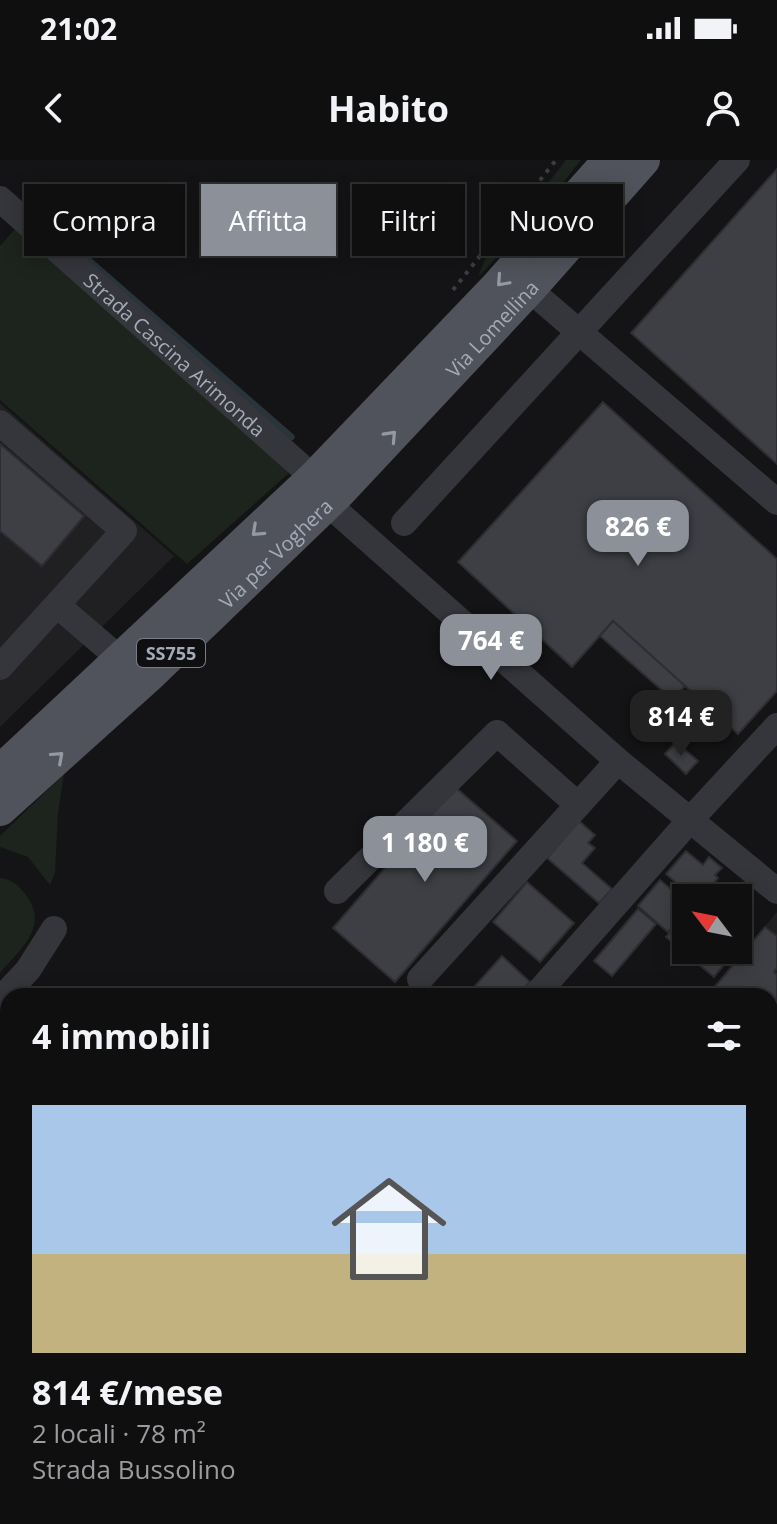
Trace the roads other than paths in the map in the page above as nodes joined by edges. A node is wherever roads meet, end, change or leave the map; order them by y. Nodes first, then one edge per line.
1 (610, 160) edge
2 (643, 160) edge
3 (737, 160) edge
4 (0, 199) edge
5 (529, 289) junction
6 (579, 332) junction
7 (0, 423) edge
8 (326, 491) junction
9 (777, 502) edge
10 (404, 523) dead end
11 (57, 605) junction
12 (120, 659) junction
13 (0, 667) edge
14 (777, 726) edge
15 (618, 761) junction
16 (0, 772) edge
17 (578, 805) junction
18 (0, 809) edge
19 (691, 819) junction
20 (337, 891) dead end
21 (777, 891) edge
22 (54, 929) dead end
23 (420, 979) dead end
24 (11, 988) edge
25 (542, 988) edge

1 -> 8 main road, Via Lomellina
2 - 5 main road, Via Lomellina
3 - 6 street
4 - 8 street, Strada Cascina Arimonda
5 - 6 street
8 -> 5 main road, Via Lomellina
6 - 9 street
6 - 10 street
7 - 11 street
8 -> 12 main road, Via per Voghera / SS755
8 - 15 street, Strada Cascina Arimonda
18 -> 8 main road, Via per Voghera / SS755
11 - 12 street
11 - 13 street
12 - 16 main road, Via per Voghera / SS755
14 - 19 street
15 - 17 street
15 - 19 street, Strada Cascina Arimonda
17 - 20 street
17 - 23 street
19 - 21 street, Strada Cascina Arimonda
19 - 25 street
22 - 24 street

